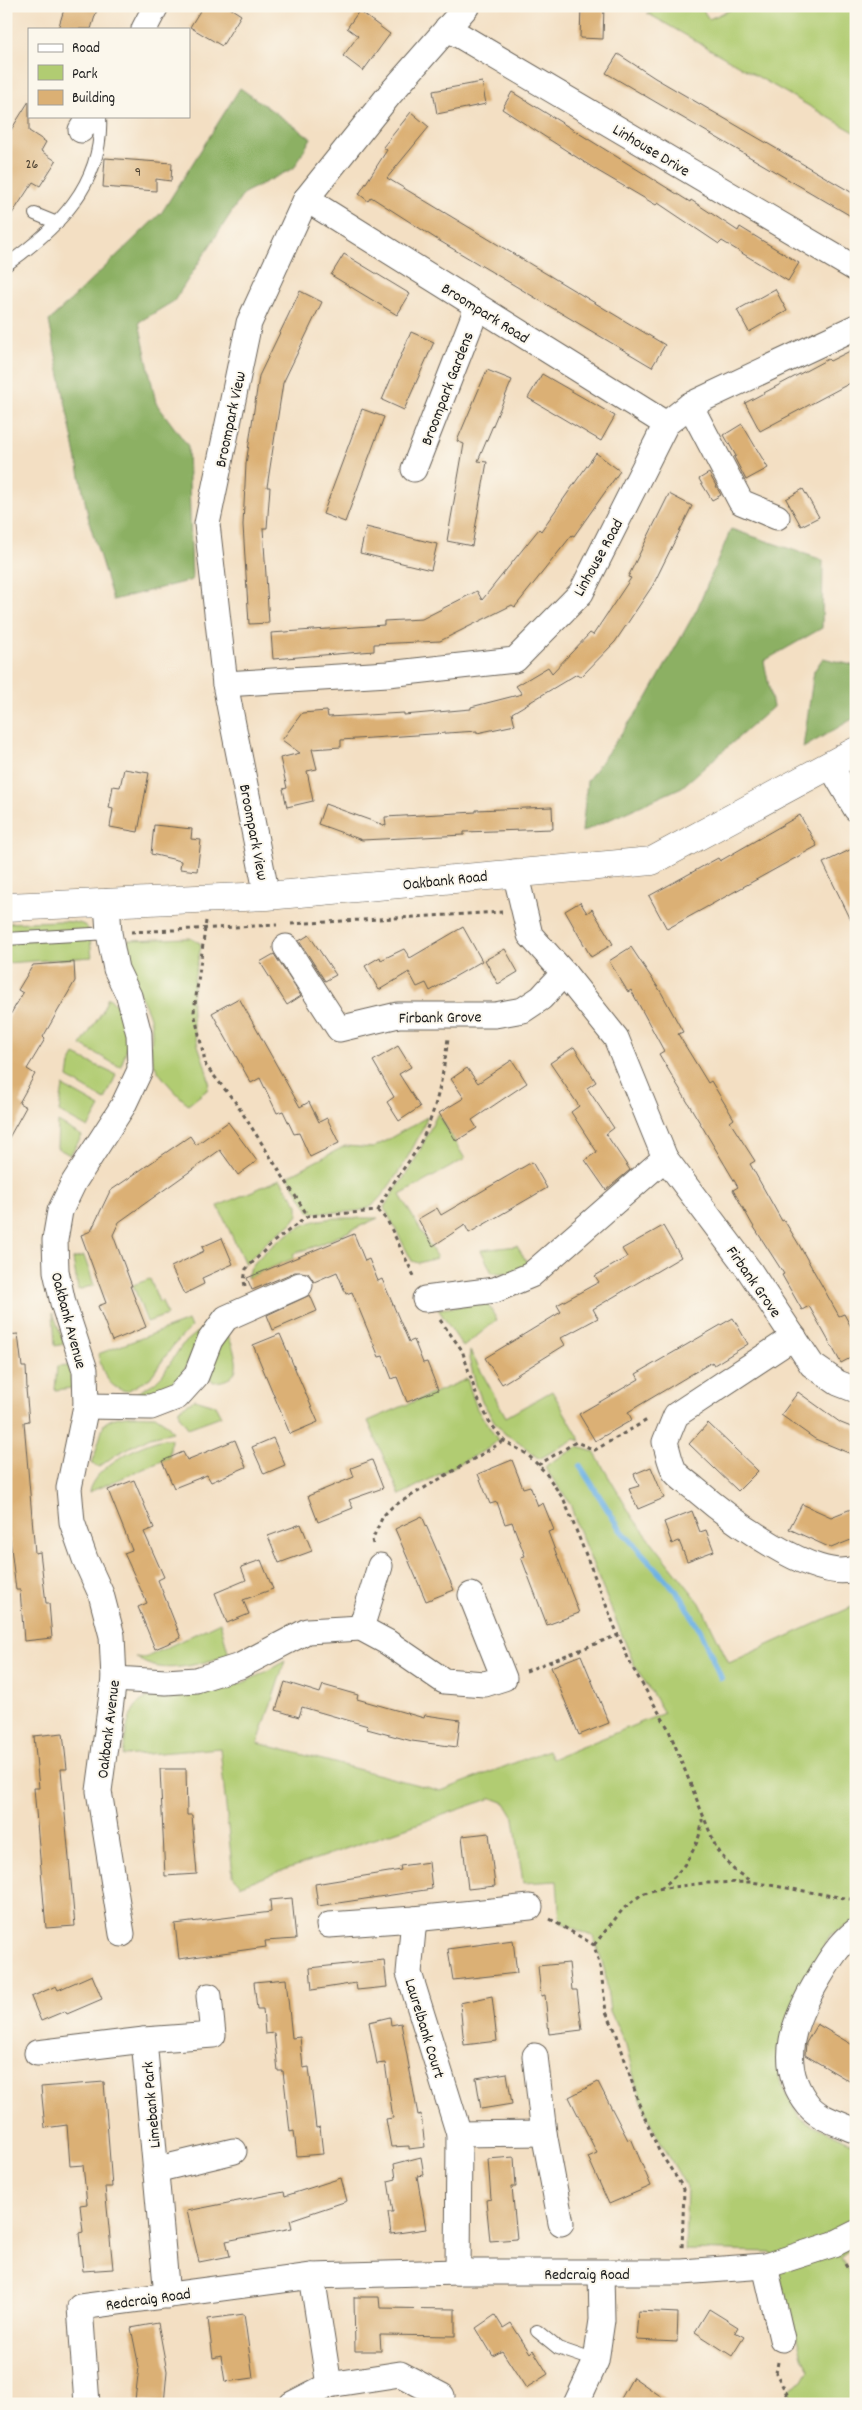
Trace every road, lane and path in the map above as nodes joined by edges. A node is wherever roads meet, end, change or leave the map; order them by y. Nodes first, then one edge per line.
1 (156, 6) edge
2 (467, 6) edge
3 (145, 28) edge
4 (447, 28) junction
5 (90, 121) edge
6 (306, 199) junction
7 (35, 214) dead end
8 (57, 223) junction
9 (6, 265) edge
10 (856, 269) edge
11 (477, 308) junction
12 (856, 327) edge
13 (690, 405) junction
14 (666, 424) junction
15 (414, 469) dead end
16 (778, 517) dead end
17 (225, 684) junction
18 (856, 751) edge
19 (830, 765) junction
20 (856, 809) edge
21 (515, 872) junction
22 (268, 896) junction
23 (209, 898) junction
24 (107, 902) junction
25 (6, 907) edge
26 (523, 911) junction
27 (205, 929) junction
28 (109, 933) junction
29 (6, 939) edge
30 (286, 947) dead end
31 (564, 973) junction
32 (451, 1016) junction
33 (665, 1158) junction
34 (378, 1211) junction
35 (308, 1216) junction
36 (300, 1285) dead end
37 (425, 1299) junction
38 (254, 1306) junction
39 (794, 1337) junction
40 (856, 1390) edge
41 (86, 1406) junction
42 (672, 1423) junction
43 (504, 1441) junction
44 (538, 1465) junction
45 (380, 1566) joint
46 (856, 1568) edge
47 (470, 1594) dead end
48 (361, 1628) junction
49 (618, 1635) junction
50 (504, 1678) junction
51 (114, 1679) junction
52 (702, 1817) junction
53 (752, 1882) junction
54 (657, 1889) junction
55 (856, 1900) edge
56 (530, 1907) joint
57 (414, 1919) junction
58 (329, 1925) dead end
59 (856, 1932) edge
60 (122, 1934) dead end
61 (594, 1945) junction
62 (209, 1996) dead end
63 (144, 2040) junction
64 (38, 2053) dead end
65 (535, 2056) dead end
66 (856, 2131) edge
67 (459, 2134) junction
68 (544, 2134) junction
69 (234, 2151) dead end
70 (155, 2170) junction
71 (560, 2223) dead end
72 (856, 2233) edge
73 (765, 2266) junction
74 (458, 2272) junction
75 (682, 2272) junction
76 (601, 2273) junction
77 (312, 2276) junction
78 (167, 2296) junction
79 (537, 2331) dead end
80 (782, 2339) joint
81 (596, 2361) junction
82 (329, 2385) junction
83 (442, 2396) dead end
84 (87, 2404) edge
85 (292, 2404) edge
86 (576, 2404) edge
87 (792, 2404) edge

1 - 3 street
2 - 4 street, Broompark View
4 - 6 street, Broompark View
4 - 10 street, Linhouse Drive
5 - 8 lane
6 - 11 street, Broompark Road
6 - 17 street, Broompark View
7 - 8 lane
8 - 9 lane
11 - 14 street, Broompark Road
11 - 15 street, Broompark Gardens
12 - 13 street, Linhouse Road
13 - 14 street, Linhouse Road
13 - 16 street
14 - 17 street, Linhouse Road
17 - 22 street, Broompark View
18 - 19 street, Oakbank Road
19 - 20 street
19 - 21 street, Oakbank Road
21 - 22 street, Oakbank Road
21 - 26 street, Firbank Grove
22 - 23 street, Oakbank Road
23 - 24 street, Oakbank Road
23 - 27 path
24 - 25 street, Oakbank Road
24 - 28 street, Oakbank Avenue
26 - 27 path
26 - 31 street, Firbank Grove
27 - 28 path
27 - 35 path
28 - 29 lane
28 - 41 street, Oakbank Avenue
30 - 32 street, Firbank Grove
31 - 32 street, Firbank Grove
31 - 33 street, Firbank Grove
32 - 34 path
33 - 37 street
33 - 39 street, Firbank Grove
34 - 35 path
34 - 37 path
35 - 38 path
36 - 38 street
37 - 43 path
38 - 41 street
39 - 40 street, Firbank Grove
39 - 42 street
41 - 51 street, Oakbank Avenue
42 - 44 path
42 - 46 street
43 - 44 path
43 - 45 path
44 - 49 path
45 - 48 street
47 - 50 street
48 - 50 street
48 - 51 street
49 - 50 path
49 - 52 path
51 - 60 street, Oakbank Avenue
52 - 53 path
52 - 54 path
53 - 54 path
53 - 55 path
54 - 61 path
56 - 57 street
56 - 61 path
57 - 58 street
57 - 67 street, Laurelbank Court
59 - 66 street
61 - 75 path
62 - 63 street, Limebank Park
63 - 64 street, Limebank Park
63 - 70 street, Limebank Park
65 - 68 street
67 - 68 street
67 - 74 street, Laurelbank Court
68 - 71 street
69 - 70 street, Limebank Park
70 - 78 street, Limebank Park
72 - 73 street, Redcraig Road
73 - 75 street, Redcraig Road
73 - 80 street
74 - 76 street, Redcraig Road
74 - 77 street, Redcraig Road
75 - 76 street, Redcraig Road
76 - 81 street
77 - 78 street, Redcraig Road
77 - 82 street
78 - 84 street, Redcraig Road
79 - 81 lane
80 - 87 path
81 - 86 street
82 - 83 street
82 - 85 street

